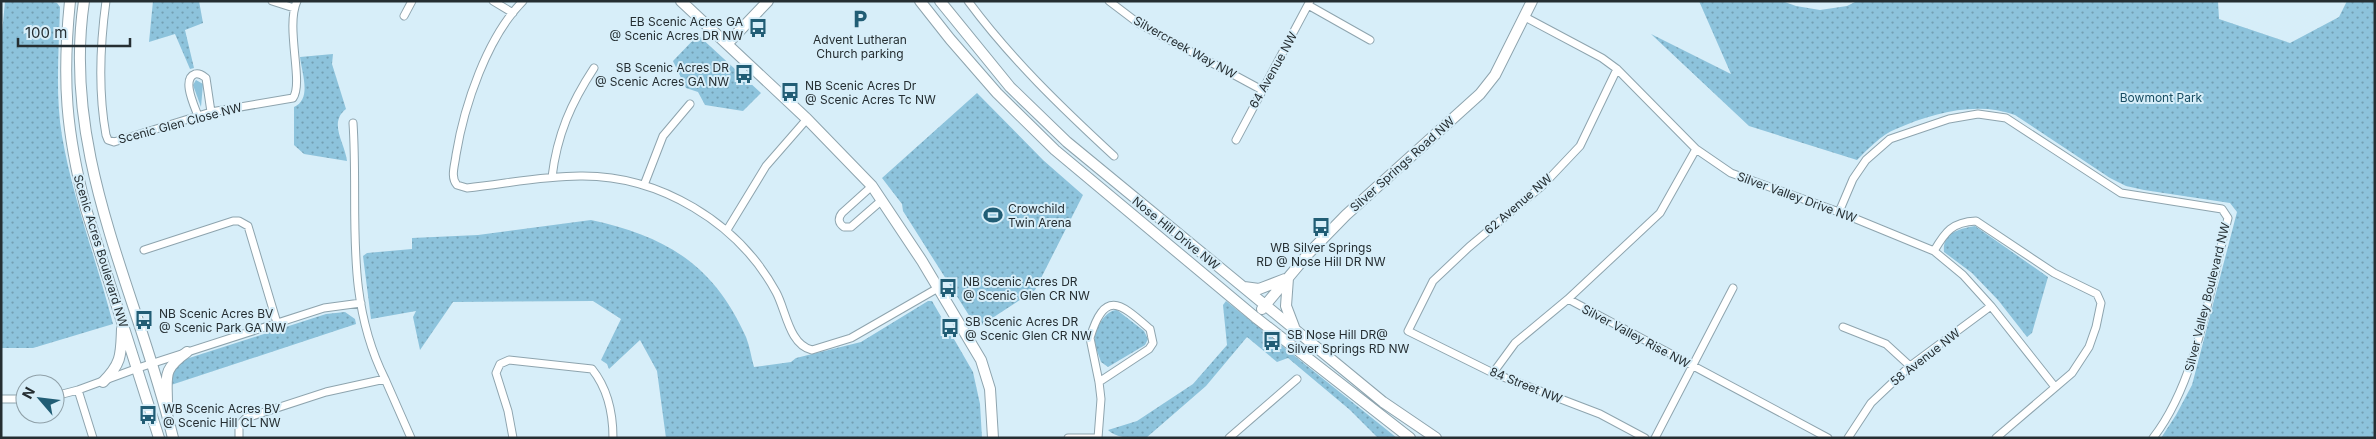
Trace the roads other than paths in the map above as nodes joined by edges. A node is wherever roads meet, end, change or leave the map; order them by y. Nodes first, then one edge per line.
1 (70, 1) edge
2 (84, 1) edge
3 (106, 1) edge
4 (272, 1) edge
5 (412, 1) edge
6 (493, 1) edge
7 (523, 1) edge
8 (681, 1) edge
9 (768, 1) edge
10 (920, 1) edge
11 (940, 1) edge
12 (968, 1) edge
13 (1110, 1) edge
14 (1532, 1) edge
15 (1309, 3) edge
16 (295, 5) edge
17 (513, 13) junction
18 (404, 16) dead end
19 (1525, 17) junction
20 (1370, 40) dead end
21 (727, 44) junction
22 (594, 68) dead end
23 (1617, 69) junction
24 (1262, 90) junction
25 (690, 104) dead end
26 (211, 112) junction
27 (198, 116) junction
28 (807, 119) junction
29 (353, 123) dead end
30 (1236, 140) dead end
31 (1696, 149) junction
32 (1114, 156) dead end
33 (552, 177) junction
34 (644, 185) junction
35 (872, 186) junction
36 (882, 200) junction
37 (1840, 212) junction
38 (727, 230) junction
39 (144, 250) dead end
40 (1934, 251) junction
41 (1288, 277) junction
42 (1244, 287) junction
43 (938, 288) junction
44 (1733, 288) dead end
45 (1568, 299) junction
46 (361, 303) junction
47 (1265, 305) junction
48 (1991, 306) junction
49 (1255, 317) junction
50 (122, 320) junction
51 (277, 323) junction
52 (1843, 327) dead end
53 (1294, 328) junction
54 (1408, 330) joint
55 (188, 352) junction
56 (151, 364) junction
57 (1910, 366) junction
58 (1692, 367) junction
59 (138, 368) junction
60 (1493, 373) junction
61 (385, 379) junction
62 (1297, 379) dead end
63 (103, 382) junction
64 (1099, 382) junction
65 (2055, 387) junction
66 (78, 390) junction
67 (65, 393) edge
68 (1, 399) edge
69 (15, 399) edge
70 (167, 415) junction
71 (93, 438) edge
72 (158, 438) edge
73 (173, 438) edge
74 (239, 438) edge
75 (411, 438) edge
76 (513, 438) edge
77 (613, 438) edge
78 (993, 438) edge
79 (1068, 438) edge
80 (1096, 438) edge
81 (1229, 438) edge
82 (1410, 438) edge
83 (1436, 438) edge
84 (1645, 438) edge
85 (1655, 438) edge
86 (1828, 438) edge
87 (1848, 438) edge
88 (1996, 438) edge
89 (2153, 438) edge

1 - 50 street, Scenic Acres Boulevard NW
2 - 56 street, Scenic Acres Boulevard NW
3 - 27 street, Scenic Glen Close NW
4 - 16 street
5 - 18 street
6 - 17 street
7 - 17 street
8 - 21 street
9 - 21 street
10 - 49 street, Nose Hill Drive NW
11 - 42 street, Nose Hill Drive NW
12 - 32 street
13 - 24 street, Silvercreek Way NW
14 - 19 street, Silver Springs Road NW
15 - 20 street
15 - 24 street, 64 Avenue NW
16 - 26 street, Scenic Glen Close NW
17 - 33 street
19 - 23 street, Silver Valley Drive NW
19 - 41 street, Silver Springs Road NW
21 - 28 street
22 - 33 street
23 - 31 street, Silver Valley Drive NW
23 - 54 street, 62 Avenue NW
24 - 30 street, 64 Avenue NW
25 - 34 street
26 - 27 street, Scenic Glen Close NW
26 - 27 street
28 - 35 street
28 - 38 street
29 - 46 street
31 - 37 street, Silver Valley Drive NW
31 - 45 street, Silver Valley Rise NW
33 - 34 street
34 - 38 street
35 - 36 street
35 - 36 street
36 - 43 street
37 - 40 street, Silver Valley Drive NW
37 - 89 street, Silver Valley Boulevard NW
38 - 43 street
39 - 51 street
40 - 48 street, Silver Valley Drive NW
40 - 65 street
41 - 42 street
41 - 47 street, Silver Springs Road NW
41 - 53 street
42 - 47 street, Nose Hill Drive NW
43 - 78 street
44 - 58 street
45 - 58 street, Silver Valley Rise NW
45 - 60 street
46 - 51 street
46 - 61 street
47 - 49 street, Silver Springs Road NW
47 - 53 street, Nose Hill Drive NW
48 - 57 street, 58 Avenue NW
48 - 65 street, Silver Valley Drive NW
49 - 82 street, Nose Hill Drive NW
50 - 59 street, Scenic Acres Boulevard NW
50 - 63 street
51 - 55 street
52 - 57 street
53 - 83 street, Nose Hill Drive NW
54 - 60 street, 84 Street NW
55 - 56 street
55 - 70 street
56 - 59 street
56 - 70 street, Scenic Acres Boulevard NW
57 - 87 street, 58 Avenue NW
58 - 85 street
58 - 86 street, Silver Valley Rise NW
59 - 63 street
59 - 72 street, Scenic Acres Boulevard NW
60 - 84 street, 84 Street NW
61 - 74 street
61 - 75 street
62 - 81 street
63 - 66 street
64 - 64 street
64 - 80 street
65 - 88 street
66 - 67 street
66 - 71 street
68 - 69 street
70 - 73 street, Scenic Acres Boulevard NW
76 - 77 street
79 - 80 street

